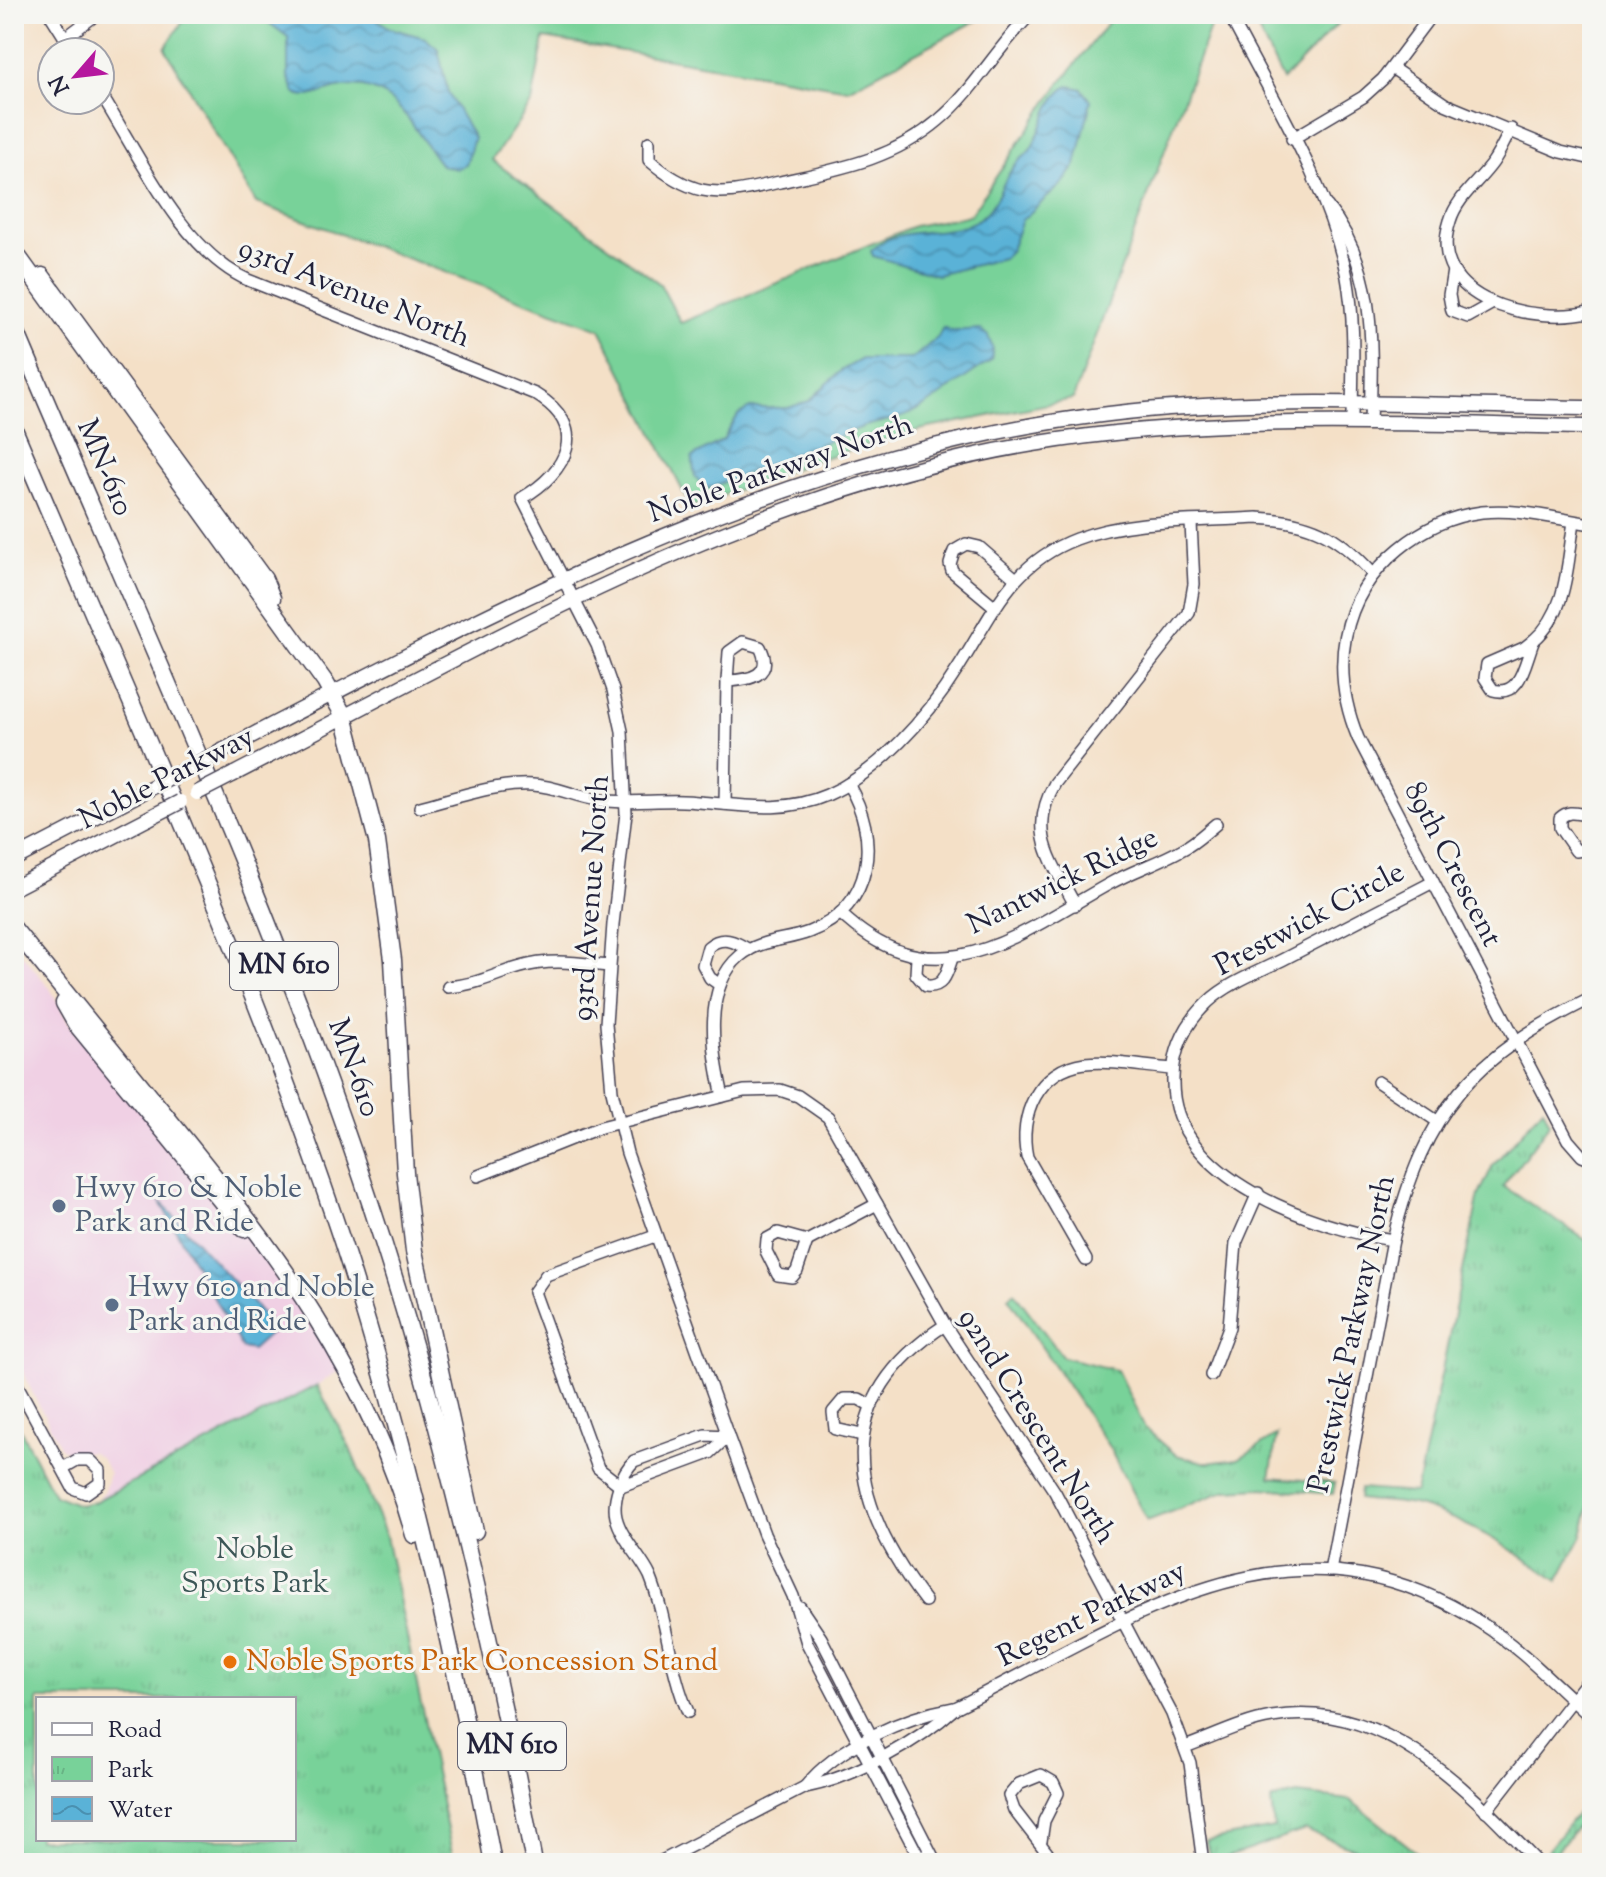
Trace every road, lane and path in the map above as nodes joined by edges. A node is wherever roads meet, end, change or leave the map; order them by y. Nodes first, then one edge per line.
1 (50, 14) edge
2 (97, 14) edge
3 (1031, 14) edge
4 (1229, 14) edge
5 (1432, 14) edge
6 (64, 36) edge
7 (68, 36) edge
8 (1392, 68) junction
9 (114, 116) edge
10 (1511, 129) junction
11 (1292, 139) junction
12 (649, 142) dead end
13 (1592, 159) edge
14 (1324, 203) junction
15 (14, 243) edge
16 (14, 251) edge
17 (1453, 270) junction
18 (1493, 303) junction
19 (1592, 311) edge
20 (14, 326) edge
21 (1352, 405) junction
22 (1370, 405) junction
23 (1592, 408) edge
24 (1352, 423) junction
25 (1370, 424) junction
26 (1592, 427) edge
27 (14, 429) edge
28 (1574, 522) junction
29 (1191, 523) junction
30 (1592, 524) edge
31 (1372, 573) junction
32 (564, 579) junction
33 (1016, 579) junction
34 (574, 598) junction
35 (994, 606) junction
36 (281, 622) junction
37 (1534, 640) junction
38 (727, 681) dead end
39 (333, 694) junction
40 (344, 716) junction
41 (224, 750) joint
42 (848, 784) junction
43 (626, 802) junction
44 (725, 804) junction
45 (420, 807) dead end
46 (1592, 815) edge
47 (1216, 824) dead end
48 (1592, 839) edge
49 (14, 859) edge
50 (1433, 882) junction
51 (14, 888) edge
52 (1075, 905) junction
53 (840, 913) junction
54 (14, 929) edge
55 (749, 950) junction
56 (917, 957) junction
57 (952, 958) junction
58 (609, 966) junction
59 (720, 985) junction
60 (448, 987) dead end
61 (1592, 998) edge
62 (1515, 1039) junction
63 (1173, 1069) junction
64 (1378, 1082) dead end
65 (723, 1096) junction
66 (1437, 1121) junction
67 (618, 1122) junction
68 (1592, 1160) edge
69 (478, 1176) dead end
70 (1258, 1193) junction
71 (877, 1204) junction
72 (655, 1236) junction
73 (1393, 1240) junction
74 (807, 1241) dead end
75 (1086, 1260) dead end
76 (945, 1325) junction
77 (1211, 1375) dead end
78 (14, 1379) edge
79 (870, 1405) junction
80 (862, 1435) junction
81 (728, 1436) junction
82 (63, 1468) dead end
83 (621, 1486) junction
84 (1330, 1571) junction
85 (793, 1596) junction
86 (925, 1601) dead end
87 (1122, 1623) junction
88 (488, 1629) junction
89 (1592, 1675) edge
90 (1573, 1701) junction
91 (955, 1708) junction
92 (688, 1712) dead end
93 (1592, 1718) edge
94 (468, 1730) junction
95 (872, 1739) junction
96 (860, 1745) junction
97 (1185, 1747) junction
98 (881, 1756) junction
99 (869, 1763) junction
100 (805, 1787) junction
101 (1486, 1811) junction
102 (1041, 1841) junction
103 (493, 1863) edge
104 (534, 1863) edge
105 (658, 1863) edge
106 (922, 1863) edge
107 (936, 1863) edge
108 (1055, 1863) edge
109 (1203, 1863) edge
110 (1538, 1863) edge

1 - 6 street
2 - 7 street
3 - 12 street
4 - 11 street
5 - 8 street
8 - 10 street
8 - 11 street
9 - 32 street, 93rd Avenue North
10 - 13 street
10 - 17 street
11 - 14 street
14 - 21 street
14 - 22 street
15 - 36 highway
16 - 36 highway
17 - 18 street
17 - 18 street
18 - 19 street
20 - 88 highway, MN-610 / MN 610
21 - 22 main road, Noble Parkway North
21 - 24 street
21 - 32 main road, Noble Parkway North
22 - 23 main road, Noble Parkway North
22 - 25 street
24 - 25 main road, Noble Parkway North
24 - 34 main road, Noble Parkway North
25 - 26 main road, Noble Parkway North
27 - 94 highway, MN 610
28 - 30 street
28 - 31 street
28 - 37 street
29 - 31 street
29 - 33 street
29 - 52 street
31 - 50 street, 89th Crescent
32 - 34 street, 93rd Avenue North
32 - 39 main road, Noble Parkway North
33 - 35 street
33 - 35 street
34 - 40 main road, Noble Parkway North
34 - 43 street, 93rd Avenue North
35 - 42 street
36 - 39 highway
37 - 37 street
38 - 44 street
39 - 40 highway
39 - 41 main road, Noble Parkway North
40 - 51 main road, Noble Parkway, bridge
40 - 88 highway
41 - 49 main road, Noble Parkway, bridge
42 - 44 street
42 - 53 street
43 - 44 street
43 - 45 street
43 - 58 street, 93rd Avenue North
46 - 48 street
47 - 52 street, Nantwick Ridge
50 - 62 street, 89th Crescent
50 - 63 street, Prestwick Circle
52 - 57 street, Nantwick Ridge
53 - 55 street
53 - 56 street, Nantwick Ridge
54 - 94 highway
55 - 59 street
55 - 59 street
56 - 57 street, Nantwick Ridge
56 - 57 street
58 - 60 street
58 - 67 street, 93rd Avenue North
59 - 65 street
61 - 62 street, Prestwick Parkway North
62 - 66 street, Prestwick Parkway North
62 - 68 street, 89th Crescent
63 - 70 street, Prestwick Circle
63 - 75 street
64 - 66 street
65 - 67 street
65 - 71 street, 92nd Crescent North
66 - 73 street, Prestwick Parkway North
67 - 69 street
67 - 72 street, 93rd Avenue North
70 - 73 street, Prestwick Circle
70 - 77 street
71 - 74 street
71 - 76 street, 92nd Crescent North
72 - 81 street, 93rd Avenue North
72 - 83 street
73 - 84 street, Prestwick Parkway North
76 - 79 street
76 - 87 street, 92nd Crescent North
78 - 82 street
79 - 80 street
79 - 80 street
80 - 86 street
81 - 83 street
81 - 83 street
81 - 85 street, 93rd Avenue North
83 - 92 street
84 - 87 street, Regent Parkway
84 - 90 street, Regent Parkway
85 - 95 street, 93rd Avenue North
85 - 96 street, 93rd Avenue North
87 - 91 street, Regent Parkway
87 - 97 street, 92nd Crescent North
88 - 104 highway, MN-610 / MN 610
89 - 90 street
90 - 93 street, Regent Parkway
90 - 101 street
91 - 95 street, Regent Parkway
91 - 98 street, Regent Parkway
94 - 103 highway, MN 610
95 - 96 street, Regent Parkway
95 - 98 street, 93rd Avenue North
96 - 99 street, 93rd Avenue North
96 - 100 street, Regent Parkway
97 - 101 street
97 - 109 street, 92nd Crescent North
98 - 99 street, Regent Parkway
98 - 107 street, 93rd Avenue North
99 - 100 street, Regent Parkway
99 - 106 street, 93rd Avenue North
100 - 105 street
101 - 110 street
102 - 102 street
102 - 108 street

